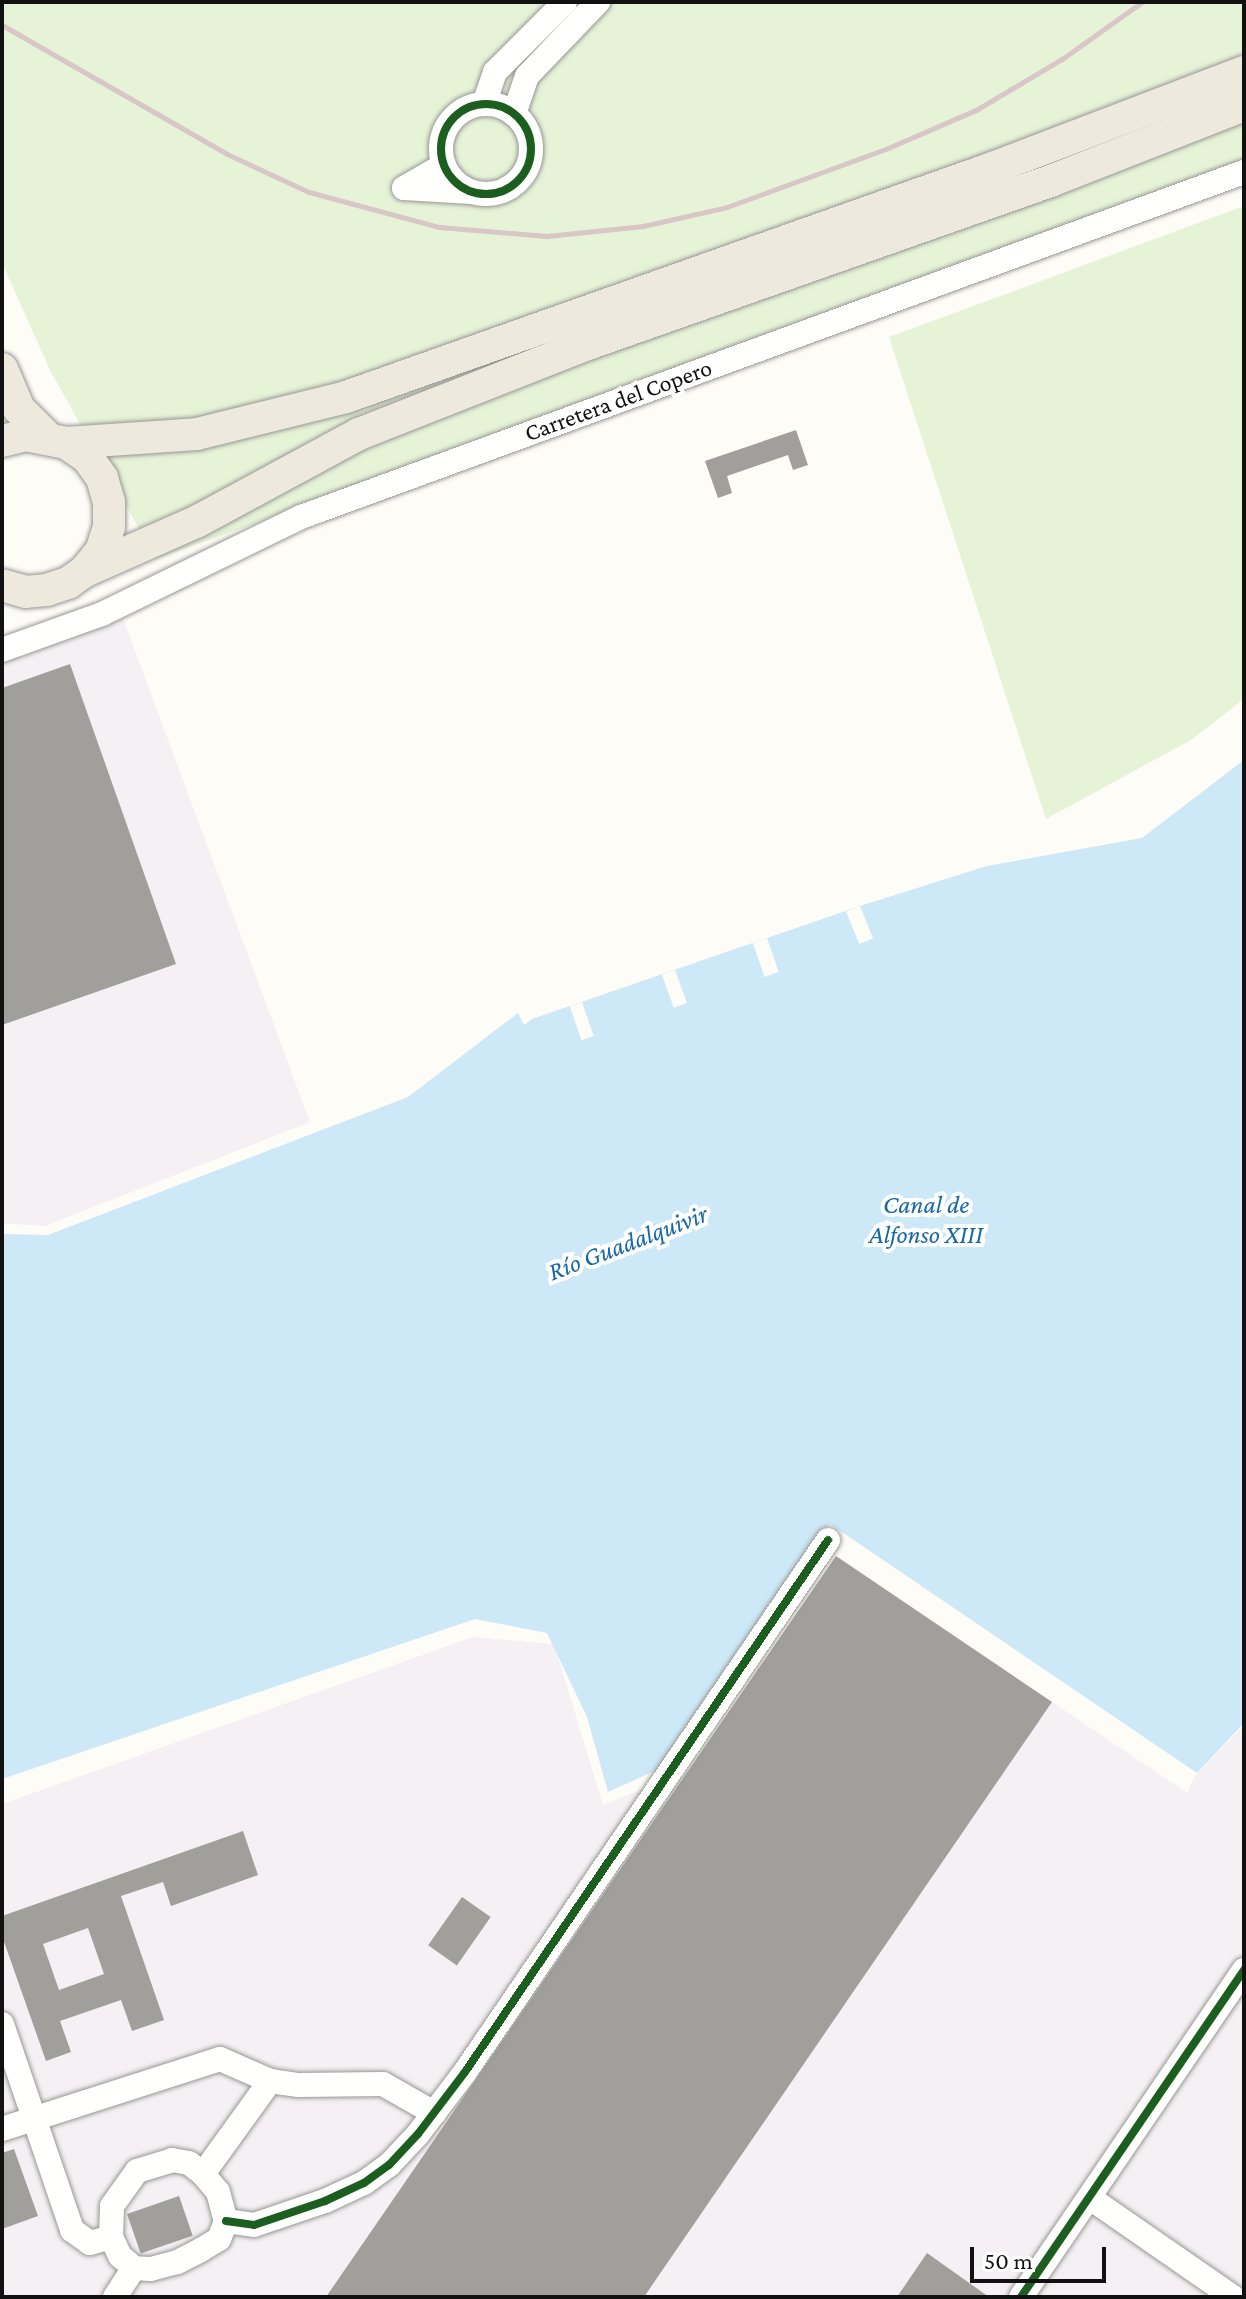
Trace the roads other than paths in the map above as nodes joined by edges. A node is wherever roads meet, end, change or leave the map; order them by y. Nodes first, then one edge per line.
1 (565, 2) edge
2 (598, 2) edge
3 (1244, 72) edge
4 (484, 104) junction
5 (1244, 105) edge
6 (514, 114) junction
7 (444, 165) junction
8 (1244, 172) edge
9 (473, 192) junction
10 (2, 369) edge
11 (56, 439) junction
12 (2, 441) edge
13 (85, 571) junction
14 (10, 594) edge
15 (2, 650) edge
16 (828, 1540) dead end
17 (1244, 1970) edge
18 (2, 2024) edge
19 (270, 2081) junction
20 (434, 2113) junction
21 (35, 2118) junction
22 (2, 2129) edge
23 (203, 2174) junction
24 (1090, 2198) junction
25 (226, 2221) junction
26 (111, 2237) junction
27 (134, 2268) junction
28 (115, 2297) edge
29 (1021, 2297) edge
30 (1233, 2297) edge

1 - 4 street
2 - 6 street
3 - 11 main road
4 - 6 street
4 - 7 street
5 - 13 main road
6 - 9 street
7 - 9 street
7 - 9 street
8 - 15 street, Carretera del Copero
10 - 11 main road
11 - 12 main road
11 - 13 main road
13 - 14 main road
16 - 20 street
17 - 24 street
18 - 21 street
19 - 20 street
19 - 21 street
19 - 23 street
20 - 25 street
21 - 22 street
21 - 26 street
23 - 25 street
23 - 26 street
24 - 29 street
24 - 30 street
25 - 27 street
26 - 27 street
27 - 28 street

